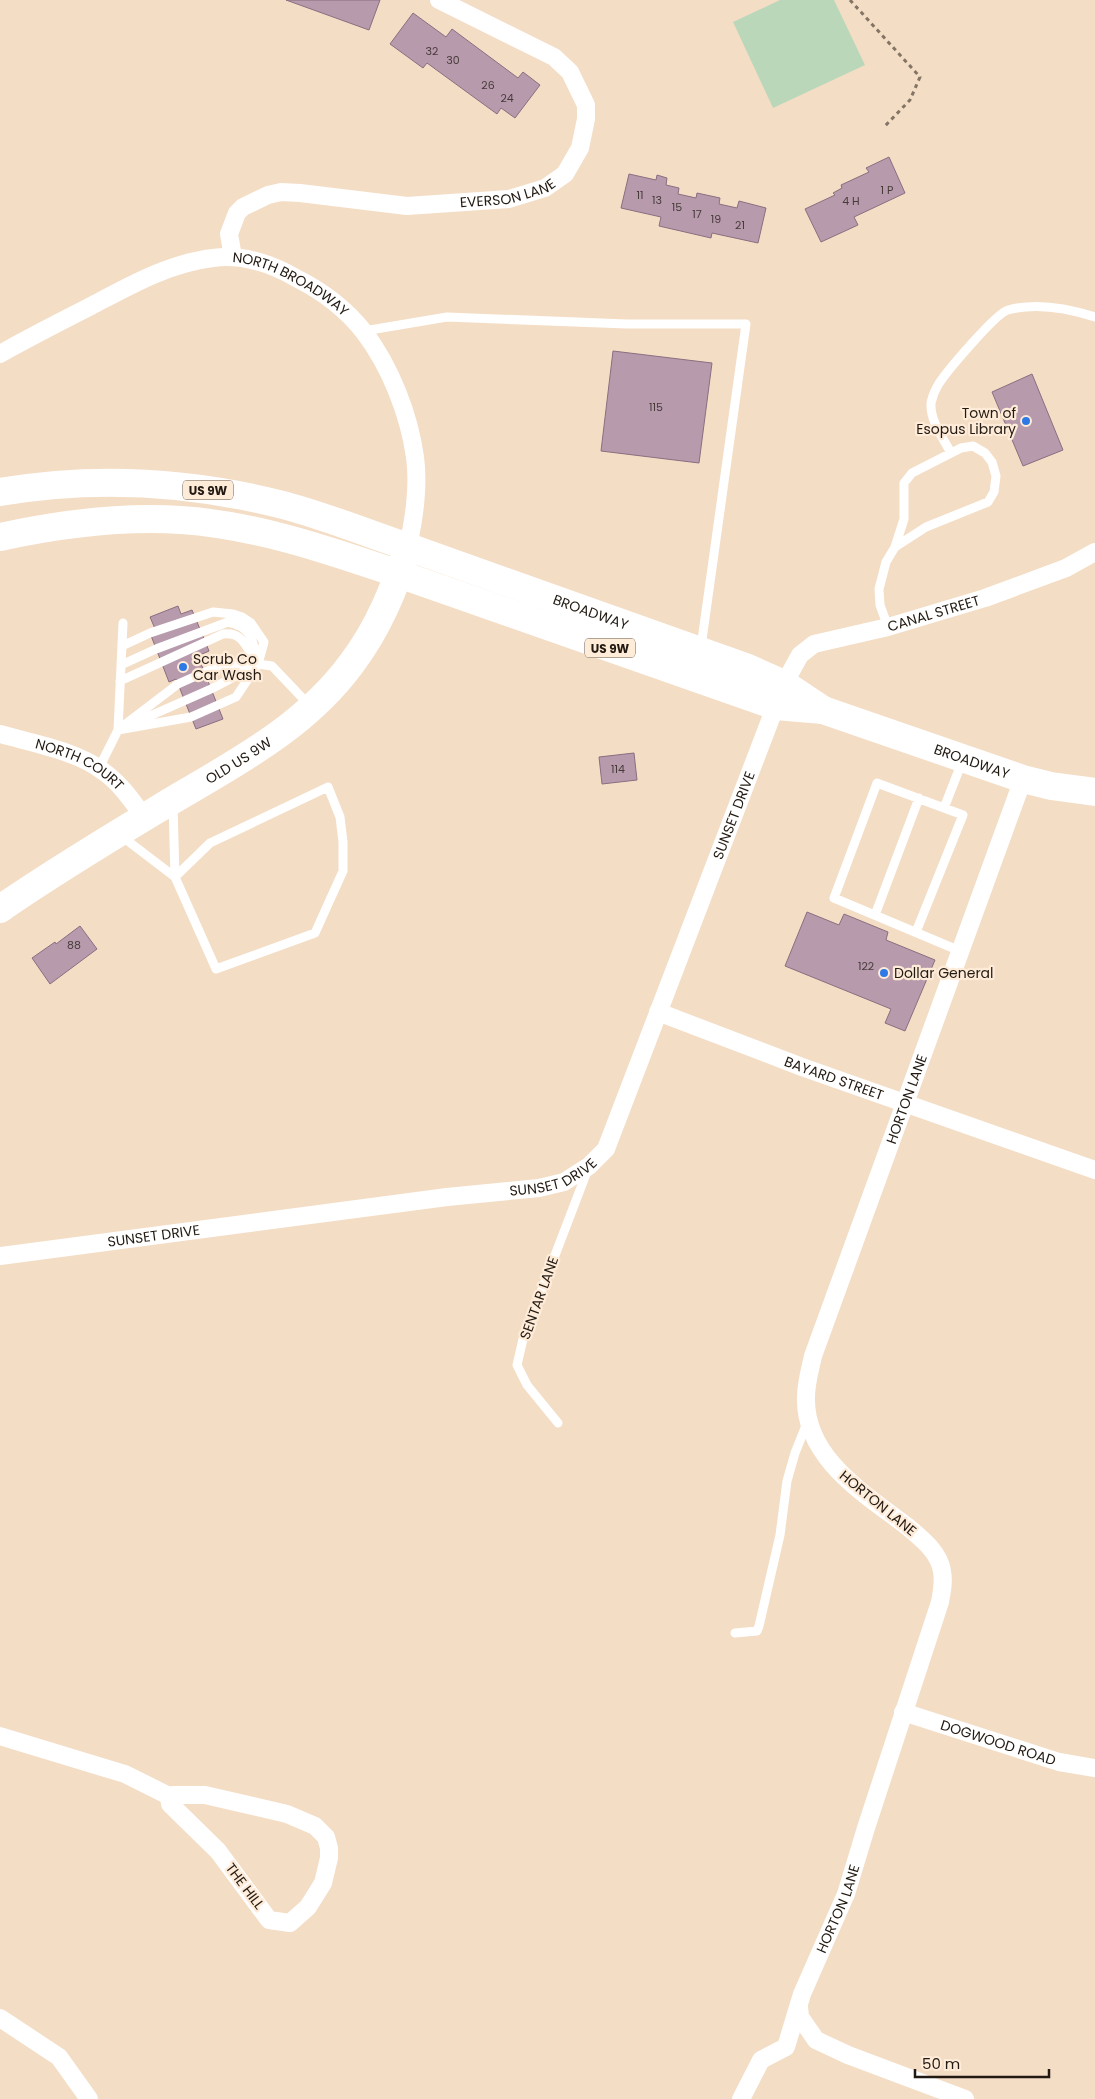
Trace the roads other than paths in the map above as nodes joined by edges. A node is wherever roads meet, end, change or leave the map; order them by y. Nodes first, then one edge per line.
1 (439, 0) edge
2 (233, 257) junction
3 (1095, 317) edge
4 (364, 331) junction
5 (0, 354) edge
6 (951, 453) junction
7 (0, 492) edge
8 (0, 538) edge
9 (896, 547) junction
10 (408, 548) junction
11 (1095, 552) edge
12 (399, 574) junction
13 (123, 623) dead end
14 (888, 627) junction
15 (122, 646) junction
16 (701, 650) junction
17 (258, 664) junction
18 (121, 665) junction
19 (120, 681) junction
20 (780, 695) junction
21 (312, 708) junction
22 (118, 730) junction
23 (0, 734) edge
24 (963, 759) junction
25 (99, 768) junction
26 (1023, 779) junction
27 (1095, 792) edge
28 (919, 798) junction
29 (173, 800) junction
30 (944, 808) junction
31 (144, 818) junction
32 (118, 834) junction
33 (175, 877) junction
34 (0, 909) edge
35 (875, 915) junction
36 (916, 932) junction
37 (960, 951) junction
38 (658, 1012) junction
39 (905, 1104) junction
40 (589, 1166) junction
41 (1095, 1170) edge
42 (0, 1256) edge
43 (808, 1420) junction
44 (558, 1423) dead end
45 (735, 1633) dead end
46 (903, 1712) junction
47 (0, 1736) edge
48 (1095, 1768) edge
49 (169, 1796) junction
50 (799, 2007) junction
51 (0, 2018) edge
52 (89, 2099) edge
53 (741, 2099) edge
54 (965, 2099) edge

1 - 2 street, EVERSON LANE
2 - 4 street, NORTH BROADWAY
2 - 5 street, NORTH BROADWAY
3 - 6 lane
4 - 10 street, NORTH BROADWAY
4 - 16 lane
6 - 9 lane
6 - 9 lane
7 - 10 main road, US 9W
8 - 12 main road, US 9W
9 - 14 lane
10 - 12 main road, OLD US 9W
10 - 16 main road, BROADWAY / US 9W
11 - 14 street, CANAL STREET
12 - 20 main road, BROADWAY / US 9W
12 - 21 main road, OLD US 9W
13 - 15 lane
14 - 20 street, CANAL STREET
15 - 17 lane
15 - 18 lane
16 - 20 main road, BROADWAY / US 9W
17 - 18 lane
17 - 19 lane
17 - 21 lane
17 - 22 lane
17 - 22 lane
17 - 22 lane
18 - 19 lane
19 - 22 lane
20 - 24 main road, BROADWAY / US 9W
20 - 38 street, SUNSET DRIVE
21 - 29 main road, OLD US 9W
22 - 25 lane
23 - 25 street, NORTH COURT
24 - 26 main road, BROADWAY / US 9W
24 - 30 lane
25 - 31 street, NORTH COURT
26 - 27 main road, BROADWAY / US 9W
26 - 37 street, HORTON LANE
28 - 30 lane
28 - 35 lane
28 - 35 lane
29 - 31 main road, OLD US 9W
29 - 33 lane
30 - 36 lane
31 - 32 main road, OLD US 9W
32 - 33 lane
32 - 34 main road, OLD US 9W
33 - 33 lane
35 - 36 lane
36 - 37 lane
37 - 39 street, HORTON LANE
38 - 39 street, BAYARD STREET
38 - 40 street, SUNSET DRIVE
39 - 41 street, BAYARD STREET
39 - 43 street, HORTON LANE
40 - 42 street, SUNSET DRIVE
40 - 44 lane, SENTAR LANE
43 - 45 lane
43 - 46 street, HORTON LANE
46 - 48 street, DOGWOOD ROAD
46 - 50 street, HORTON LANE
47 - 49 street, THE HILL
49 - 49 street, THE HILL
50 - 53 street, HORTON LANE
50 - 54 street
51 - 52 street

